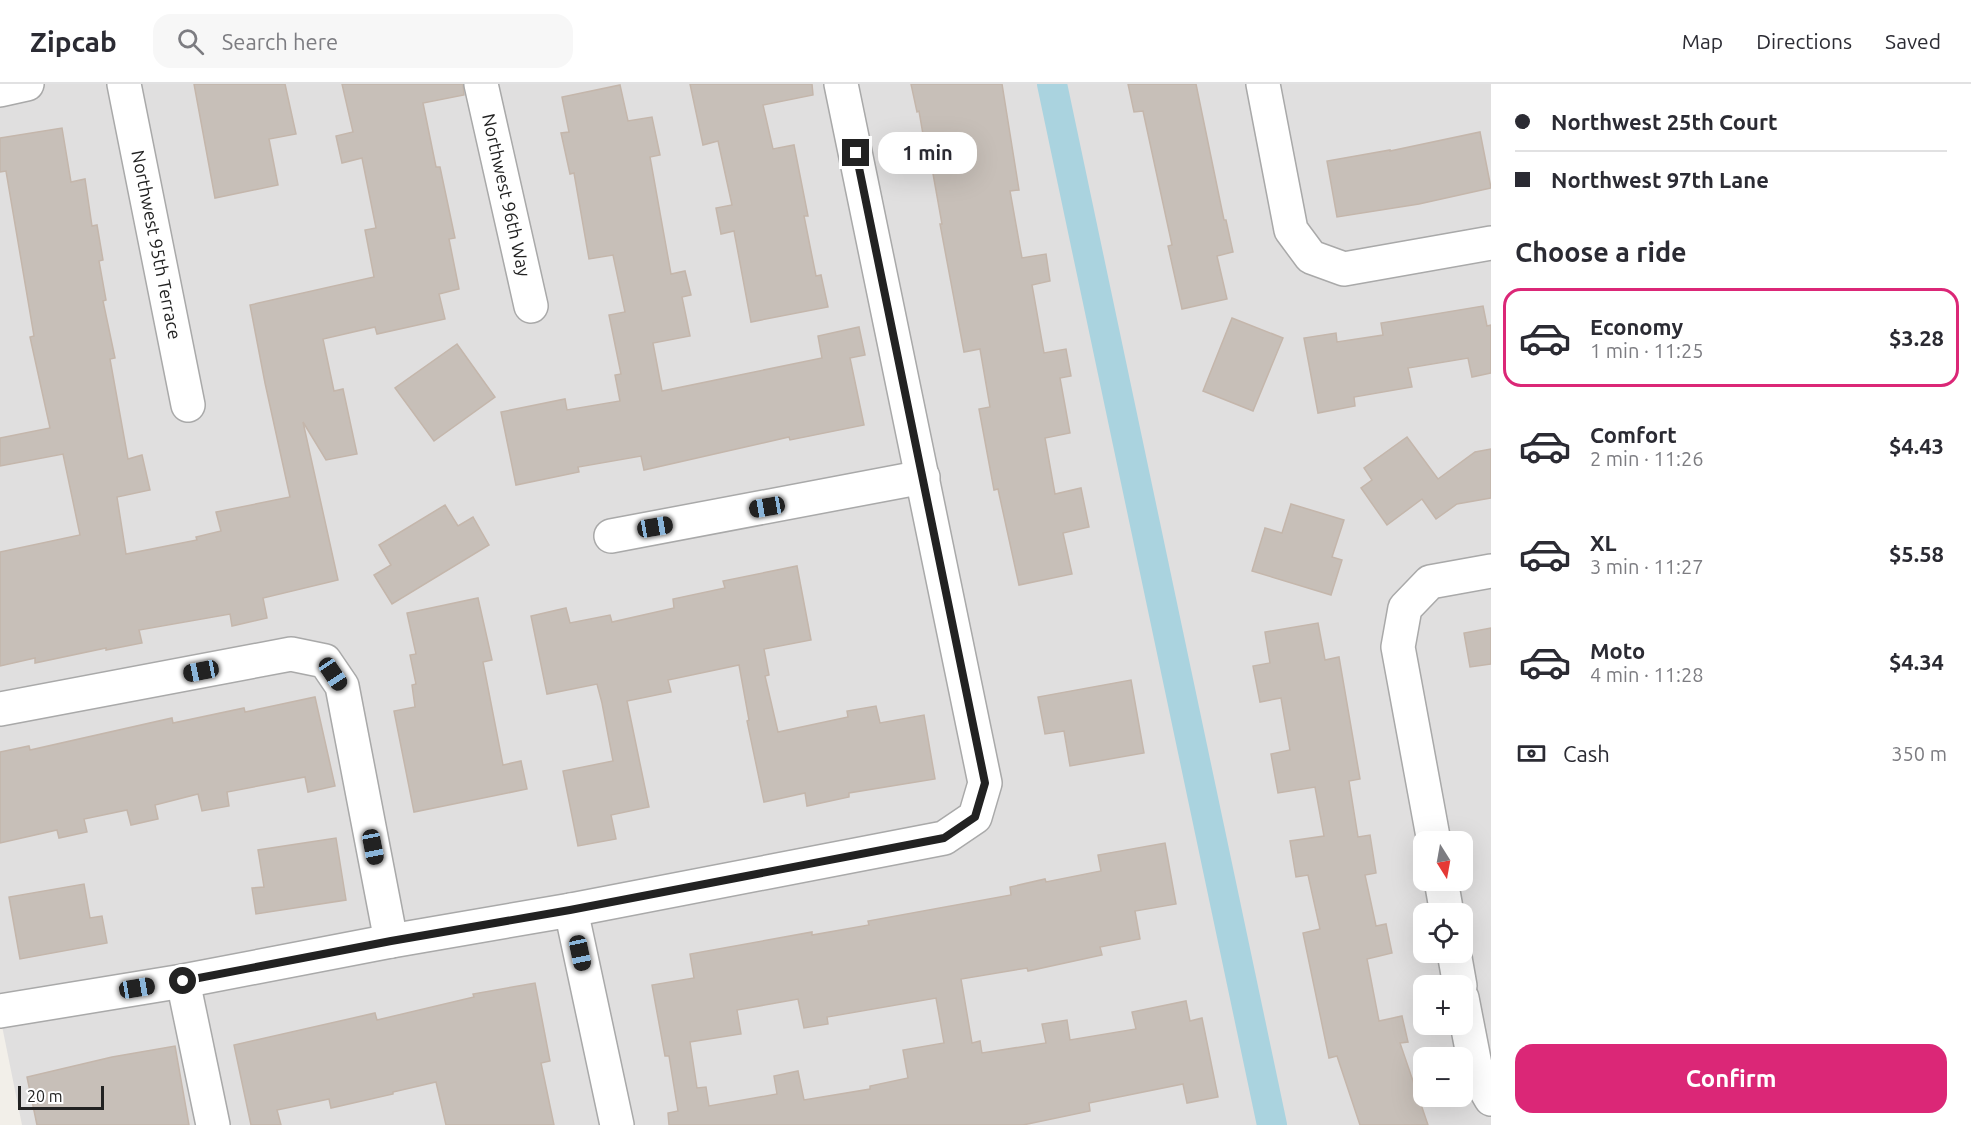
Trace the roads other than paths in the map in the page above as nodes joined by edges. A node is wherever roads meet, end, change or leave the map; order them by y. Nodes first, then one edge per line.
1 (27, 84) edge
2 (124, 84) edge
3 (481, 84) edge
4 (841, 84) edge
5 (1263, 84) edge
6 (0, 90) edge
7 (1491, 243) edge
8 (531, 306) dead end
9 (188, 405) dead end
10 (923, 477) junction
11 (611, 536) dead end
12 (1491, 570) edge
13 (0, 709) edge
14 (1432, 831) edge
15 (570, 910) junction
16 (391, 941) junction
17 (183, 981) junction
18 (0, 1011) edge
19 (1469, 1035) edge
20 (1491, 1099) edge
21 (213, 1125) edge
22 (617, 1125) edge

1 - 6 street
2 - 9 street, Northwest 95th Terrace
3 - 8 street, Northwest 96th Way
4 - 10 street
5 - 7 street
10 - 11 street
10 - 15 street
12 - 14 street
13 - 16 street
15 - 16 street
15 - 22 street
16 - 17 street
17 - 18 street
17 - 21 street
19 - 20 street

